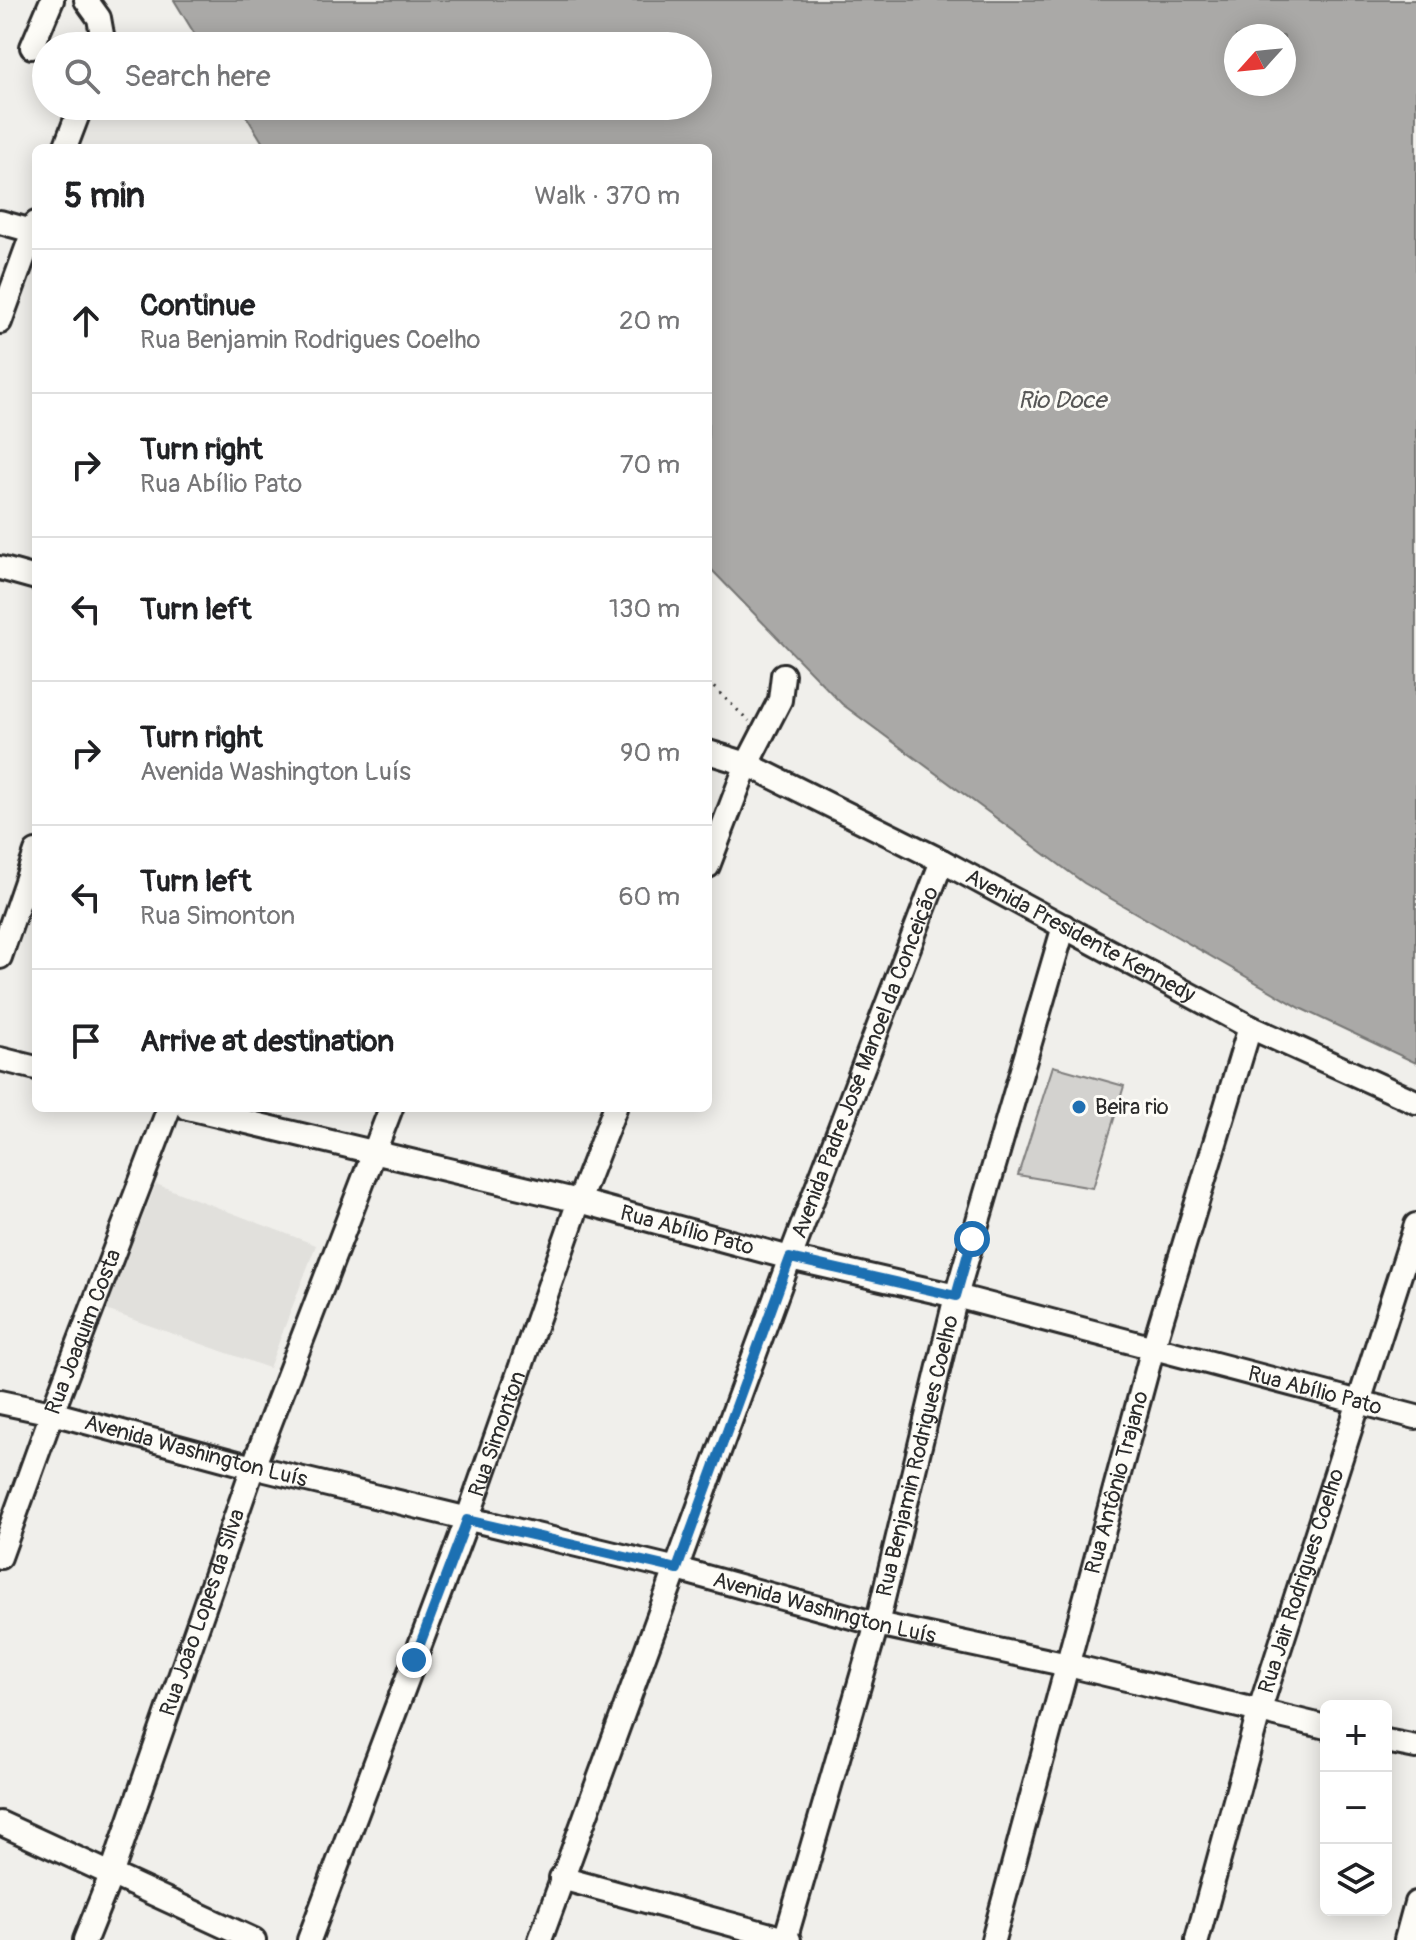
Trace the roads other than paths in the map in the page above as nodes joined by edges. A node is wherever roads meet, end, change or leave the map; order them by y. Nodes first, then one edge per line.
1 (52, 0) edge
2 (86, 0) edge
3 (38, 32) edge
4 (102, 32) edge
5 (76, 120) edge
6 (67, 144) edge
7 (0, 222) edge
8 (32, 228) edge
9 (32, 237) edge
10 (0, 322) edge
11 (0, 568) edge
12 (32, 577) edge
13 (783, 675) dead end
14 (712, 753) edge
15 (747, 764) junction
16 (712, 856) edge
17 (942, 861) junction
18 (32, 864) edge
19 (1064, 926) junction
20 (0, 957) edge
21 (1250, 1027) junction
22 (0, 1059) edge
23 (32, 1067) edge
24 (1416, 1102) edge
25 (167, 1112) edge
26 (205, 1112) edge
27 (390, 1112) edge
28 (613, 1112) edge
29 (375, 1151) junction
30 (579, 1201) junction
31 (1416, 1225) edge
32 (790, 1258) junction
33 (956, 1296) junction
34 (1153, 1348) junction
35 (0, 1402) edge
36 (1357, 1402) junction
37 (52, 1413) junction
38 (1416, 1417) edge
39 (253, 1467) junction
40 (467, 1520) junction
41 (0, 1557) edge
42 (677, 1569) junction
43 (877, 1624) junction
44 (1068, 1665) junction
45 (1259, 1712) junction
46 (1320, 1726) edge
47 (1392, 1742) edge
48 (1416, 1747) edge
49 (0, 1823) edge
50 (111, 1875) junction
51 (561, 1878) junction
52 (1416, 1903) edge
53 (85, 1940) edge
54 (254, 1940) edge
55 (309, 1940) edge
56 (540, 1940) edge
57 (786, 1940) edge
58 (993, 1940) edge
59 (1197, 1940) edge
60 (1406, 1940) edge

1 - 3 street
2 - 4 street
5 - 6 street
7 - 8 street
9 - 10 street
11 - 12 street
13 - 15 street
14 - 15 street, Avenida Presidente Kennedy
15 - 16 street
15 - 17 street, Avenida Presidente Kennedy
17 - 19 street, Avenida Presidente Kennedy
17 - 32 street, Avenida Padre José Manoel da Conceição
18 - 20 street
19 - 21 street, Avenida Presidente Kennedy
19 - 33 street, Rua Benjamin Rodrigues Coelho
21 - 24 street, Avenida Presidente Kennedy
21 - 34 street, Rua Antônio Trajano
22 - 23 street
25 - 37 street, Rua Joaquim Costa
26 - 29 street, Rua Abílio Pato
27 - 29 street, Rua João Lopes da Silva
28 - 30 street, Rua Simonton
29 - 30 street, Rua Abílio Pato
29 - 39 street, Rua João Lopes da Silva
30 - 32 street, Rua Abílio Pato
30 - 40 street, Rua Simonton
31 - 36 street, Rua Jair Rodrigues Coelho
32 - 33 street, Rua Abílio Pato
32 - 42 street, Avenida Padre José Manoel da Conceição
33 - 34 street, Rua Abílio Pato
33 - 43 street, Rua Benjamin Rodrigues Coelho
34 - 36 street, Rua Abílio Pato
34 - 44 street, Rua Antônio Trajano
35 - 37 street, Avenida Washington Luís
36 - 38 street, Rua Abílio Pato
36 - 45 street, Rua Jair Rodrigues Coelho
37 - 39 street, Avenida Washington Luís
37 - 41 street, Rua Joaquim Costa
39 - 40 street, Avenida Washington Luís
39 - 50 street, Rua João Lopes da Silva
40 - 42 street, Avenida Washington Luís
40 - 55 street, Rua Simonton
42 - 43 street, Avenida Washington Luís
42 - 51 street, Avenida Padre José Manoel da Conceição
43 - 44 street, Avenida Washington Luís
43 - 57 street, Rua Benjamin Rodrigues Coelho
44 - 45 street, Avenida Washington Luís
44 - 58 street, Rua Antônio Trajano
45 - 46 street, Avenida Washington Luís
45 - 59 street, Rua Jair Rodrigues Coelho
47 - 48 street
49 - 50 street
50 - 53 street, Rua João Lopes da Silva
50 - 54 street
51 - 56 street, Avenida Padre José Manoel da Conceição
51 - 57 street
52 - 60 street

